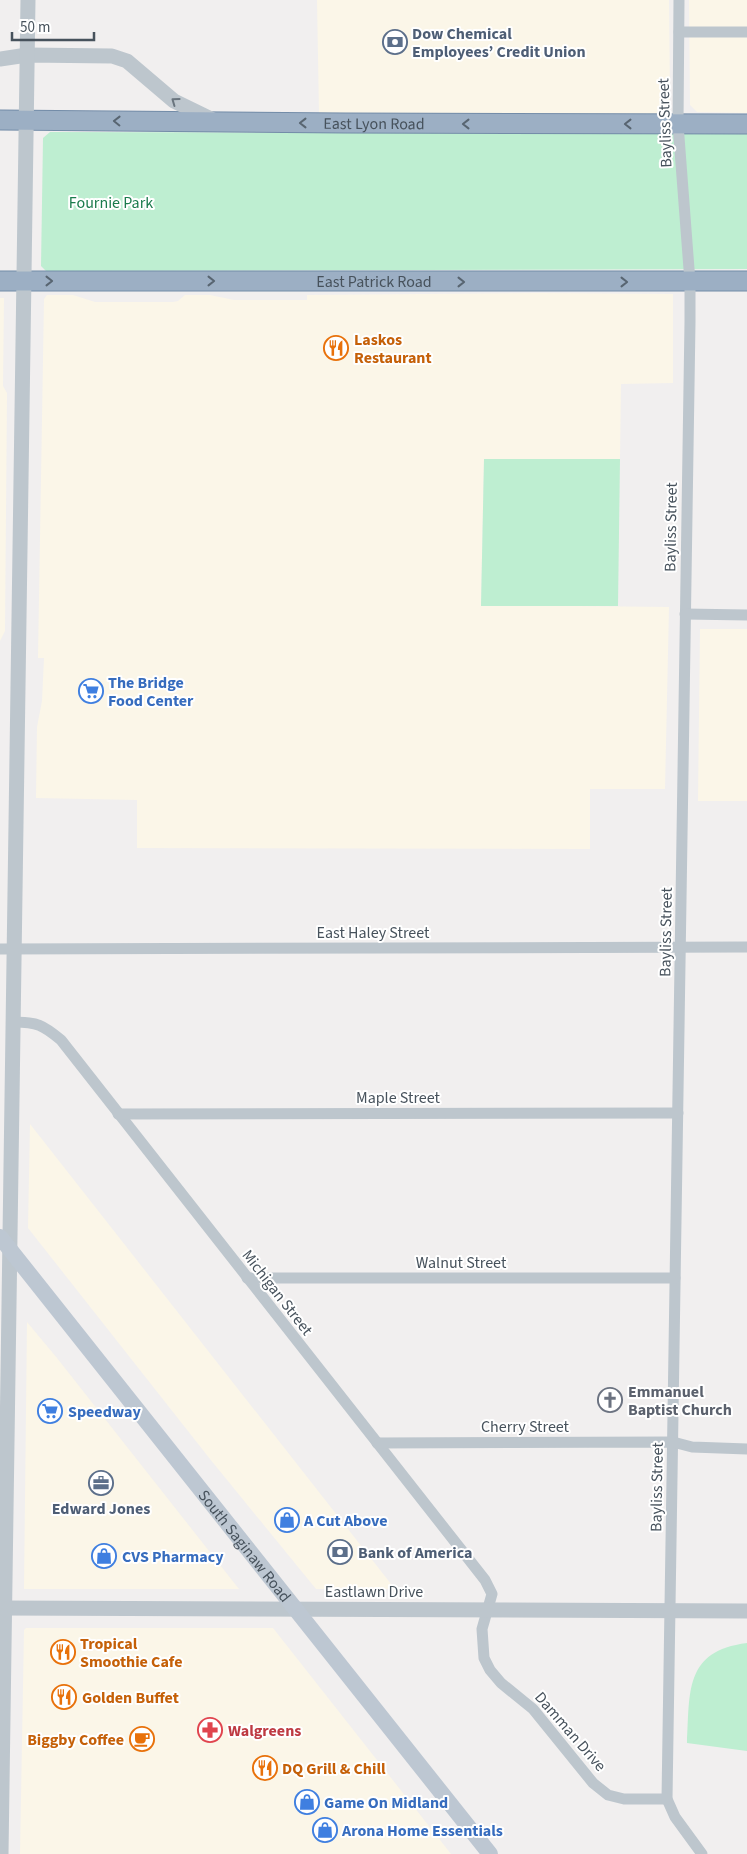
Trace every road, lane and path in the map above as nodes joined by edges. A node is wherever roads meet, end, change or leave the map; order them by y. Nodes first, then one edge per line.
1 (28, 0) edge
2 (679, 0) edge
3 (679, 32) junction
4 (747, 32) edge
5 (27, 55) junction
6 (0, 59) edge
7 (0, 120) edge
8 (26, 120) junction
9 (218, 123) junction
10 (678, 124) junction
11 (747, 124) edge
12 (0, 281) edge
13 (24, 281) junction
14 (747, 281) edge
15 (690, 282) junction
16 (685, 614) junction
17 (747, 615) edge
18 (681, 947) junction
19 (747, 947) edge
20 (7, 949) edge
21 (14, 1022) junction
22 (678, 1113) junction
23 (118, 1114) junction
24 (5, 1244) edge
25 (247, 1278) junction
26 (675, 1278) junction
27 (673, 1442) junction
28 (377, 1443) junction
29 (747, 1449) edge
30 (3, 1478) edge
31 (2, 1608) edge
32 (296, 1608) junction
33 (488, 1610) junction
34 (671, 1610) junction
35 (747, 1611) edge
36 (667, 1799) junction
37 (1, 1854) edge
38 (490, 1854) edge
39 (702, 1854) edge

1 - 5 street
2 - 3 street, Bayliss Street
3 - 4 street
3 - 10 street, Bayliss Street
5 - 6 street
5 - 8 street
9 -> 5 street
7 - 8 highway, East Lyon Road
9 -> 8 highway, East Lyon Road
8 - 13 street
10 -> 9 highway, East Lyon Road
10 - 11 highway, East Lyon Road
10 - 15 street, Bayliss Street
12 - 13 highway, East Patrick Road
13 -> 15 highway, East Patrick Road
13 - 20 street
14 - 15 highway, East Patrick Road
15 - 16 street, Bayliss Street
16 - 17 street
16 - 18 street, Bayliss Street
18 - 19 street, East Haley Street
18 - 20 street, East Haley Street
18 - 22 street, Bayliss Street
20 - 21 street
21 - 23 street, Michigan Street
21 - 24 street
22 - 23 street, Maple Street
22 - 26 street, Bayliss Street
23 - 25 street, Michigan Street
24 - 30 street
24 - 32 main road, South Saginaw Road
25 - 26 street, Walnut Street
25 - 28 street, Michigan Street
26 - 27 street, Bayliss Street
27 - 28 street, Cherry Street
27 - 29 street, Cherry Street
27 - 34 street, Bayliss Street
28 - 33 street, Michigan Street
30 - 31 street
31 - 32 street, Eastlawn Drive
31 - 37 street
32 - 33 street, Eastlawn Drive
32 - 38 main road, South Saginaw Road
33 - 34 street, Eastlawn Drive
33 - 36 street, Damman Drive
34 - 35 street, Eastlawn Drive
34 - 36 street, Bayliss Street
36 - 39 street, Bayliss Street

